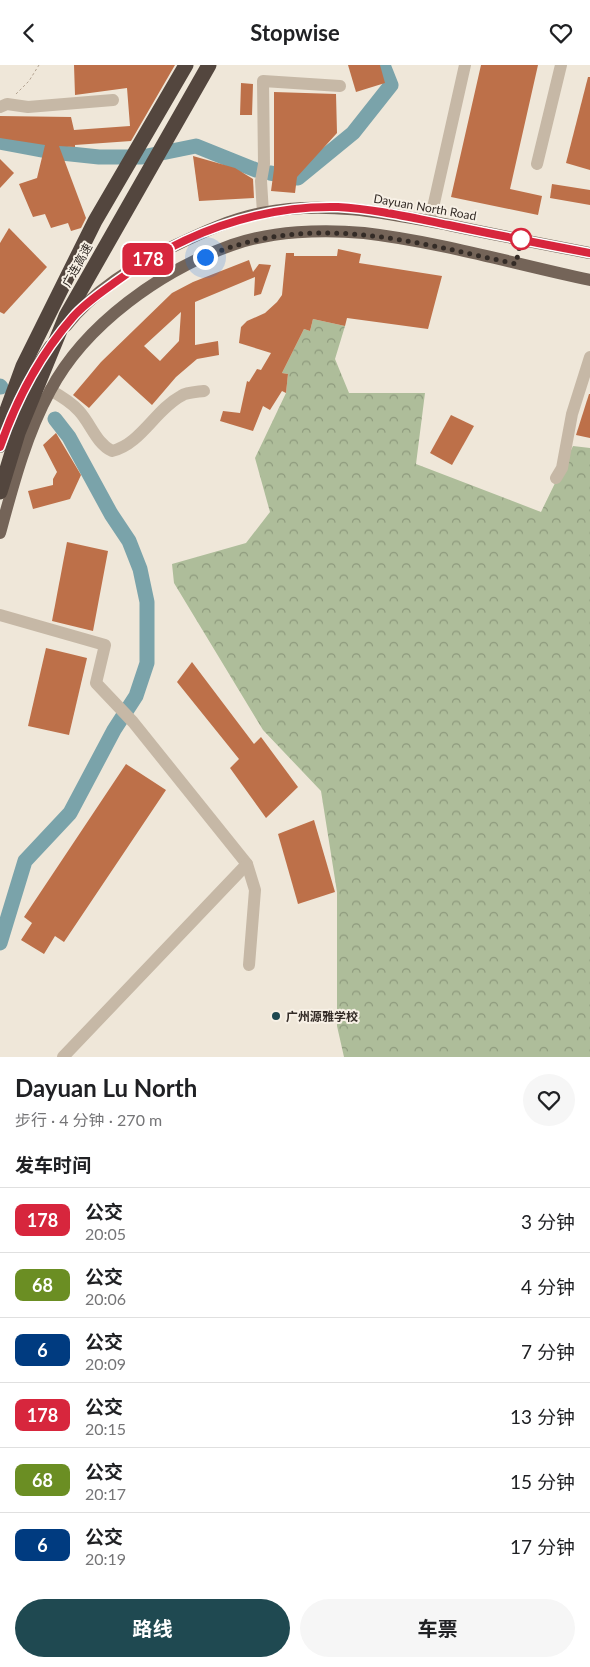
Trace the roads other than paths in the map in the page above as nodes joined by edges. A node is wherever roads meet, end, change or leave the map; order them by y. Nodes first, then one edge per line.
1 (186, 65) edge
2 (209, 65) edge
3 (465, 65) edge
4 (561, 65) edge
5 (340, 86) dead end
6 (113, 100) dead end
7 (3, 105) edge
8 (537, 164) dead end
9 (263, 213) junction
10 (430, 221) junction
11 (590, 253) edge
12 (590, 280) edge
13 (590, 357) edge
14 (50, 390) junction
15 (204, 391) dead end
16 (2, 428) edge
17 (0, 447) edge
18 (556, 479) dead end
19 (0, 492) edge
20 (0, 533) edge
21 (0, 615) edge
22 (247, 863) junction
23 (249, 965) dead end
24 (63, 1057) edge

1 - 16 highway, 广连高速, bridge
2 - 19 highway, 广连高速, bridge
3 - 10 street
4 - 8 street
5 - 9 street
6 - 7 street
9 - 10 main road, Dayuan North Road
9 - 16 main road, Dayuan North Road
10 - 11 main road, Dayuan North Road
12 - 14 main road
13 - 18 street
14 - 15 street
14 - 20 main road
16 - 17 main road, Dayuan North Road
21 - 22 street
22 - 23 street
22 - 24 street

